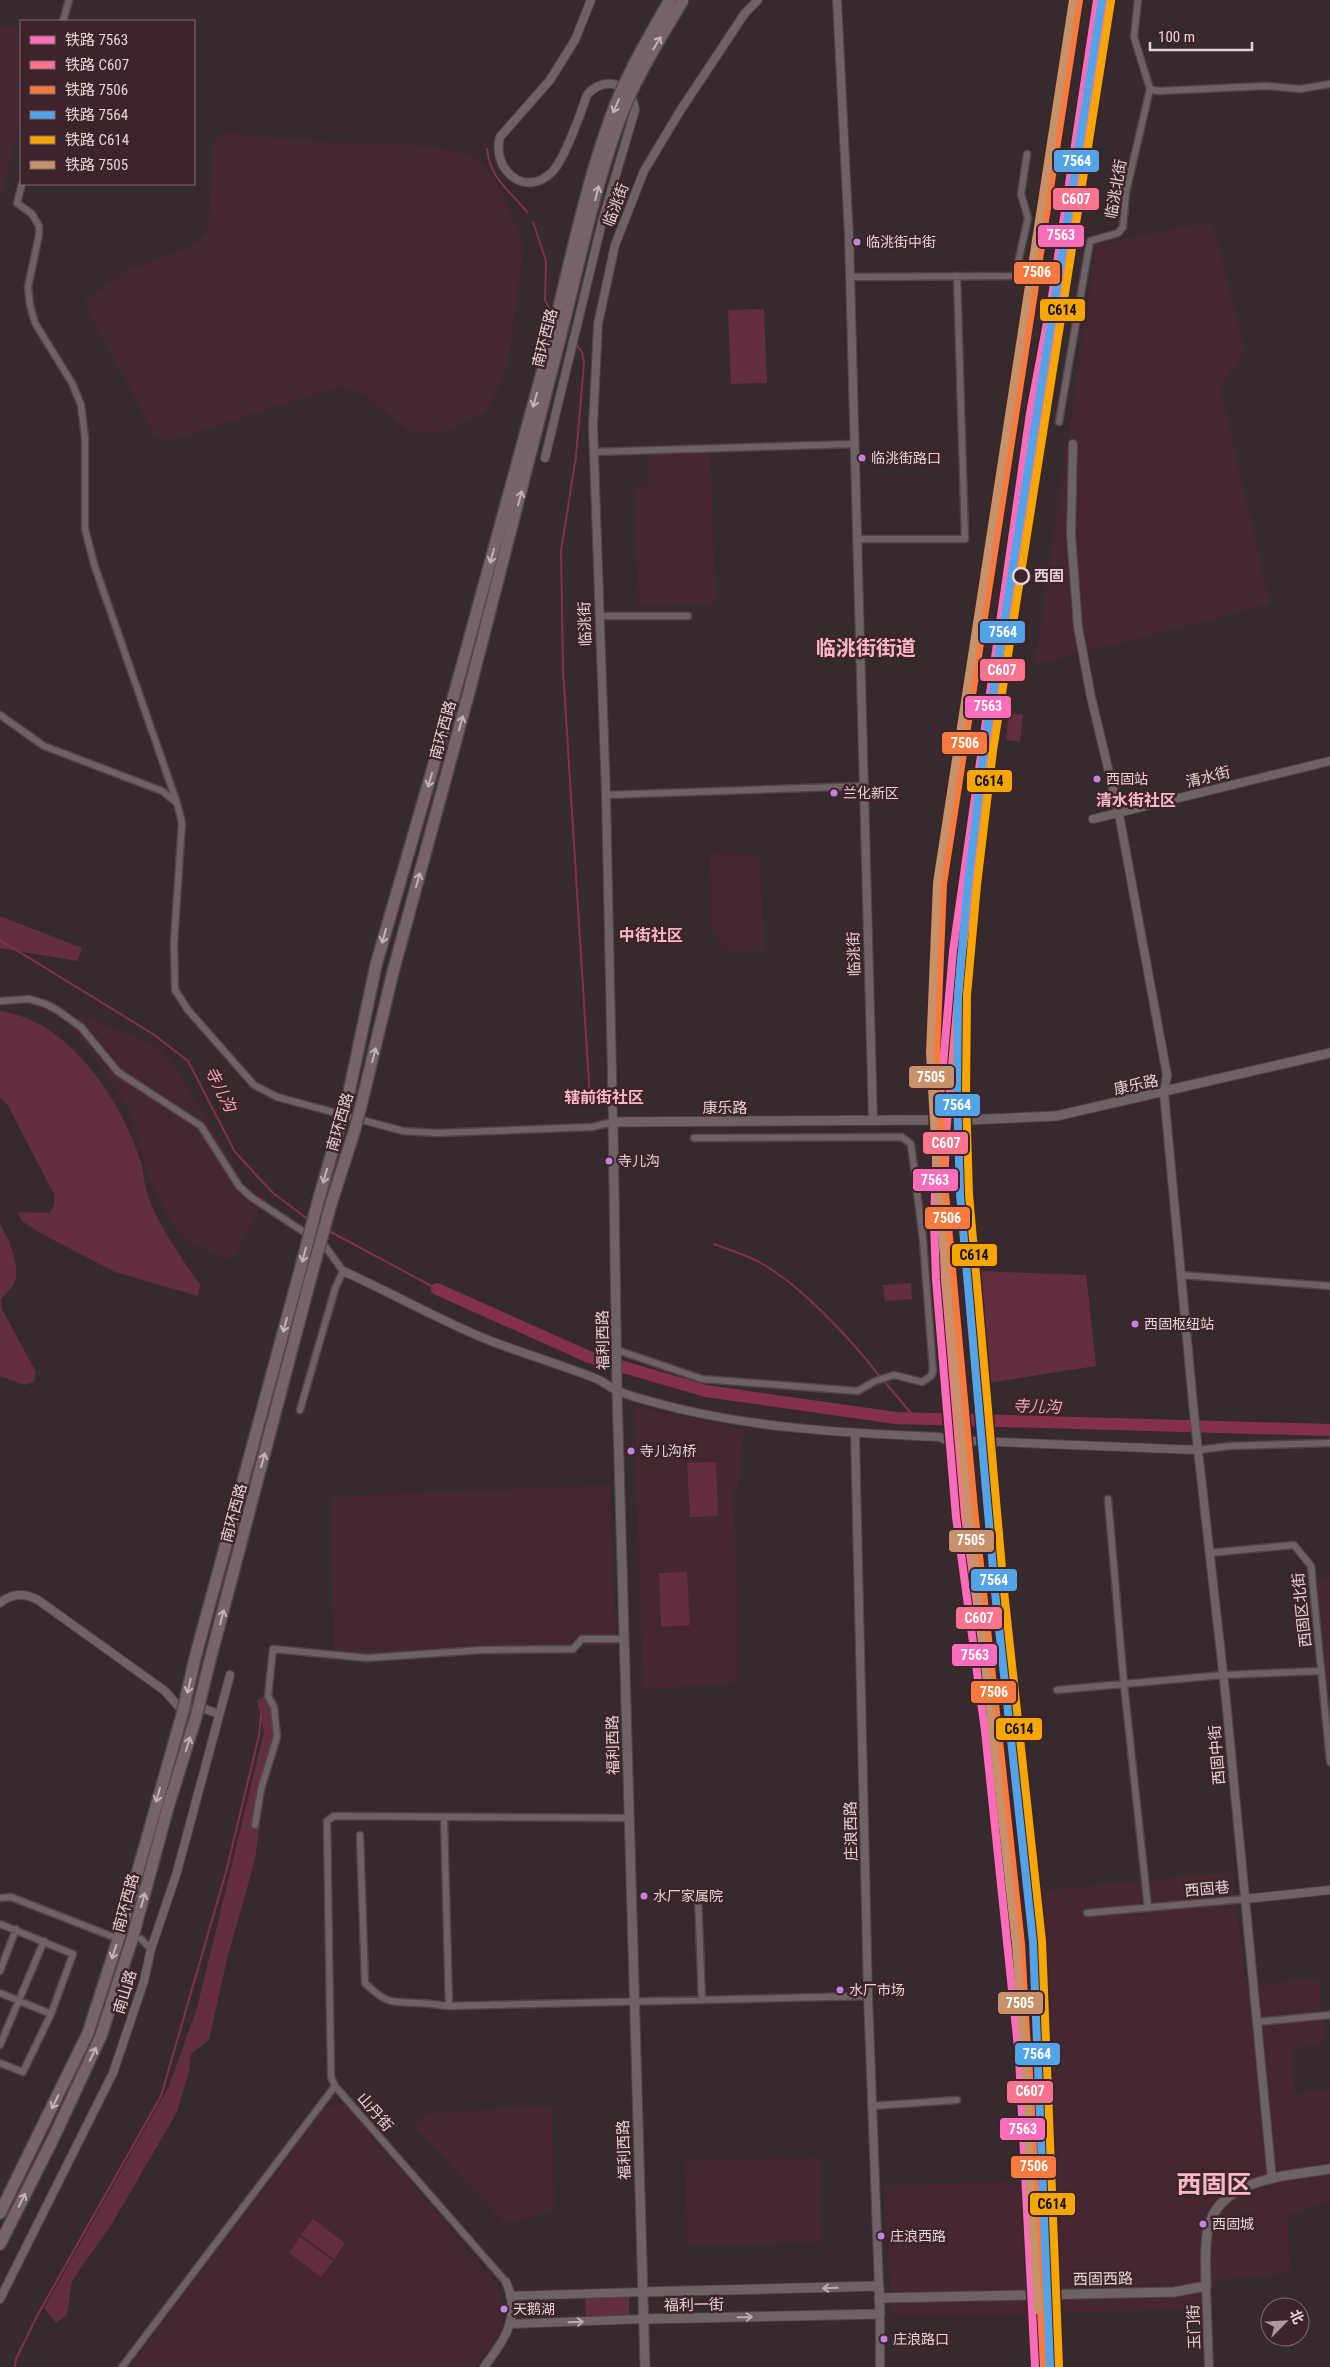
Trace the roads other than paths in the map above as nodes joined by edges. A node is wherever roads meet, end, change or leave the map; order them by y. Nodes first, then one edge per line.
1 (69, 0) edge
2 (591, 0) edge
3 (670, 0) edge
4 (683, 0) edge
5 (758, 0) edge
6 (837, 0) edge
7 (1138, 0) edge
8 (63, 20) edge
9 (1330, 84) edge
10 (1150, 89) junction
11 (1028, 154) dead end
12 (22, 185) edge
13 (850, 276) junction
14 (957, 276) junction
15 (556, 339) junction
16 (1059, 422) dead end
17 (854, 444) junction
18 (1074, 444) dead end
19 (593, 452) junction
20 (545, 458) dead end
21 (857, 539) junction
22 (599, 616) junction
23 (688, 616) dead end
24 (0, 715) edge
25 (1330, 761) edge
26 (864, 786) junction
27 (606, 795) junction
28 (177, 803) junction
29 (1119, 814) junction
30 (1093, 819) dead end
31 (0, 1001) edge
32 (1330, 1053) edge
33 (1164, 1093) junction
34 (928, 1120) tunnel mouth
35 (944, 1120) tunnel mouth
36 (873, 1121) junction
37 (613, 1122) junction
38 (694, 1138) dead end
39 (343, 1271) junction
40 (1181, 1275) junction
41 (1330, 1286) edge
42 (617, 1352) junction
43 (617, 1388) junction
44 (300, 1410) dead end
45 (855, 1434) junction
46 (957, 1441) tunnel mouth
47 (973, 1441) tunnel mouth
48 (1330, 1443) edge
49 (1198, 1450) junction
50 (1108, 1499) dead end
51 (1209, 1553) junction
52 (0, 1603) edge
53 (624, 1639) junction
54 (1321, 1671) junction
55 (230, 1675) dead end
56 (1223, 1675) junction
57 (1124, 1685) junction
58 (1056, 1690) dead end
59 (220, 1710) junction
60 (1330, 1762) edge
61 (444, 1817) junction
62 (629, 1818) junction
63 (255, 1825) dead end
64 (360, 1835) dead end
65 (1330, 1890) edge
66 (698, 1897) dead end
67 (0, 1898) edge
68 (1245, 1899) junction
69 (1148, 1908) junction
70 (1087, 1913) dead end
71 (0, 1924) edge
72 (16, 1929) junction
73 (111, 1936) dead end
74 (142, 1939) dead end
75 (44, 1941) junction
76 (152, 1949) junction
77 (0, 1971) edge
78 (0, 1993) edge
79 (868, 1996) junction
80 (702, 2000) junction
81 (19, 2001) junction
82 (634, 2001) junction
83 (449, 2006) junction
84 (51, 2014) junction
85 (1330, 2015) edge
86 (1257, 2022) junction
87 (0, 2045) edge
88 (0, 2063) edge
89 (335, 2086) junction
90 (957, 2100) dead end
91 (872, 2106) junction
92 (1330, 2169) edge
93 (1272, 2179) junction
94 (0, 2213) edge
95 (0, 2244) edge
96 (506, 2282) joint
97 (879, 2286) junction
98 (1206, 2286) junction
99 (642, 2292) junction
100 (510, 2296) junction
101 (879, 2298) junction
102 (0, 2299) edge
103 (880, 2314) junction
104 (643, 2320) junction
105 (510, 2324) junction
106 (122, 2367) edge
107 (484, 2367) edge
108 (645, 2367) edge
109 (880, 2367) edge
110 (1209, 2367) edge

1 - 8 street
2 - 20 street
3 -> 15 highway, 南环西路, bridge
15 -> 4 highway, 南环西路, bridge
5 - 19 street, 临洮街
6 - 13 street, 临洮街
7 - 10 street
9 - 10 street
10 - 16 street, 临洮北街
11 - 14 street
12 - 28 street
13 - 14 street
13 - 17 street, 临洮街
14 - 21 street
15 -> 94 highway, 南环西路, bridge
95 -> 15 highway, 南环西路, bridge
17 - 19 street
17 - 21 street, 临洮街
18 - 29 street, 西固中街
19 - 22 street, 临洮街
21 - 26 street, 临洮街
22 - 23 street
22 - 27 street, 临洮街
24 - 28 street
25 - 29 street, 清水街
26 - 27 street
26 - 36 street, 临洮街
27 - 37 street, 临洮街
28 - 37 street
29 - 30 street, 清水街
29 - 33 street, 西固中街
31 - 39 street
32 - 33 main road, 康乐路
33 - 35 main road, 康乐路
33 - 40 street, 西固中街
34 - 36 main road, 康乐路
36 - 37 main road, 康乐路
37 - 42 main road, 福利西路
38 - 42 street
39 - 43 street
39 - 44 street
40 - 41 street
40 - 49 street, 西固中街
42 - 43 main road, 福利西路
43 - 45 street
43 - 53 main road, 福利西路
45 - 46 street
45 - 79 street, 庄浪西路
47 - 49 street
48 - 49 street
49 - 51 street, 西固中街
50 - 57 street
51 - 54 street, 西固区北街
51 - 56 street, 西固中街
52 - 59 street
53 - 62 main road, 福利西路
53 - 63 street
54 - 56 street
54 - 60 street, 西固区北街
55 - 59 street, 南山路
56 - 57 street
56 - 68 street, 西固中街
57 - 58 street
57 - 69 street
59 - 76 street, 南山路
61 - 62 street
61 - 83 street
61 - 89 street
62 - 82 main road, 福利西路
64 - 83 street
65 - 68 street, 西固巷
66 - 80 street
67 - 73 street
68 - 69 street, 西固巷
68 - 86 street, 西固中街
69 - 70 street, 西固巷
71 - 72 street
72 - 75 street
72 - 77 street
74 - 76 street
75 - 81 street
75 - 84 street
76 - 102 street, 南山路
78 - 81 street
79 - 80 street
79 - 91 street, 庄浪西路
80 - 82 street
81 - 84 street
81 - 87 street
82 - 83 street
82 - 99 main road, 福利西路
84 - 88 street
85 - 86 street
86 - 93 street, 西固中街
89 - 96 street, 山丹街
89 - 106 street
90 - 91 street
91 - 97 street, 庄浪西路
92 - 93 main road
93 - 98 main road
96 - 100 street, 山丹街
97 -> 99 main road, 福利一街
97 - 101 main road
98 - 101 main road, 西固西路
98 - 110 street, 玉门街
99 - 100 street, 福利一街
99 - 104 main road, 福利西路
100 - 105 street, 山丹街
101 - 103 main road
104 -> 103 main road, 福利一街
103 - 109 street
105 -> 104 street, 福利一街
104 - 108 main road, 福利西路
105 - 107 street, 山丹街

